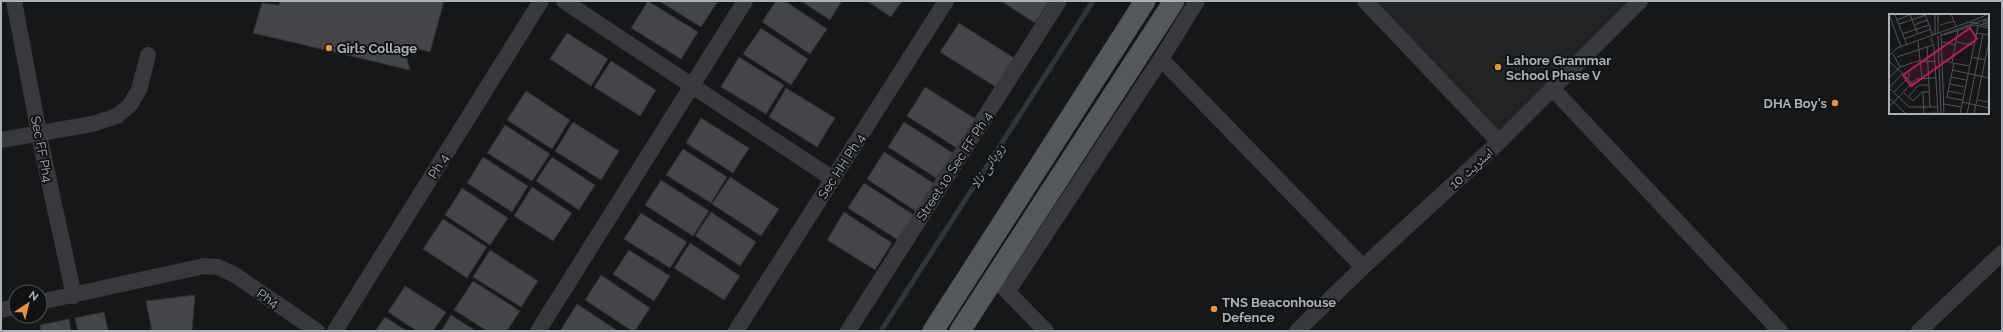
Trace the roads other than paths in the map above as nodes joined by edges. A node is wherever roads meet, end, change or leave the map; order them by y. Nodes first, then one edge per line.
1 (14, 1) edge
2 (542, 1) edge
3 (564, 1) edge
4 (745, 1) edge
5 (946, 1) edge
6 (1060, 1) edge
7 (1145, 1) edge
8 (1174, 1) edge
9 (1197, 1) edge
10 (1365, 1) edge
11 (1640, 1) edge
12 (148, 55) dead end
13 (1161, 59) junction
14 (691, 86) junction
15 (1552, 88) junction
16 (1126, 94) junction
17 (39, 132) junction
18 (1, 140) edge
19 (1499, 142) junction
20 (833, 179) junction
21 (2002, 253) edge
22 (1363, 267) junction
23 (1001, 285) junction
24 (74, 296) junction
25 (48, 301) edge
26 (317, 331) edge
27 (335, 331) edge
28 (538, 331) edge
29 (736, 331) edge
30 (848, 331) edge
31 (933, 331) edge
32 (960, 331) edge
33 (1046, 331) edge
34 (1296, 331) edge
35 (1780, 331) edge
36 (1919, 331) edge

1 - 17 street, Sec FF Ph4
2 - 27 street, Ph 4
3 - 14 street
4 - 14 street
5 - 20 street, Sec HH Ph 4
6 - 30 street, Street 10 Sec FF Ph 4
7 - 31 main road
8 - 16 main road
9 - 13 street
10 - 19 street
11 - 15 street, اسٹریٹ 10
12 - 17 street
13 - 16 street
13 - 22 street
14 - 20 street
14 - 28 street
15 - 19 street, اسٹریٹ 10
15 - 35 street
16 - 23 main road
17 - 18 street
17 - 24 street, Sec FF Ph4
19 - 22 street, اسٹریٹ 10
20 - 29 street, Sec HH Ph 4
21 - 36 street
22 - 34 street, اسٹریٹ 10
23 - 32 main road
23 - 33 street
24 - 25 street
24 - 26 street, Ph4

